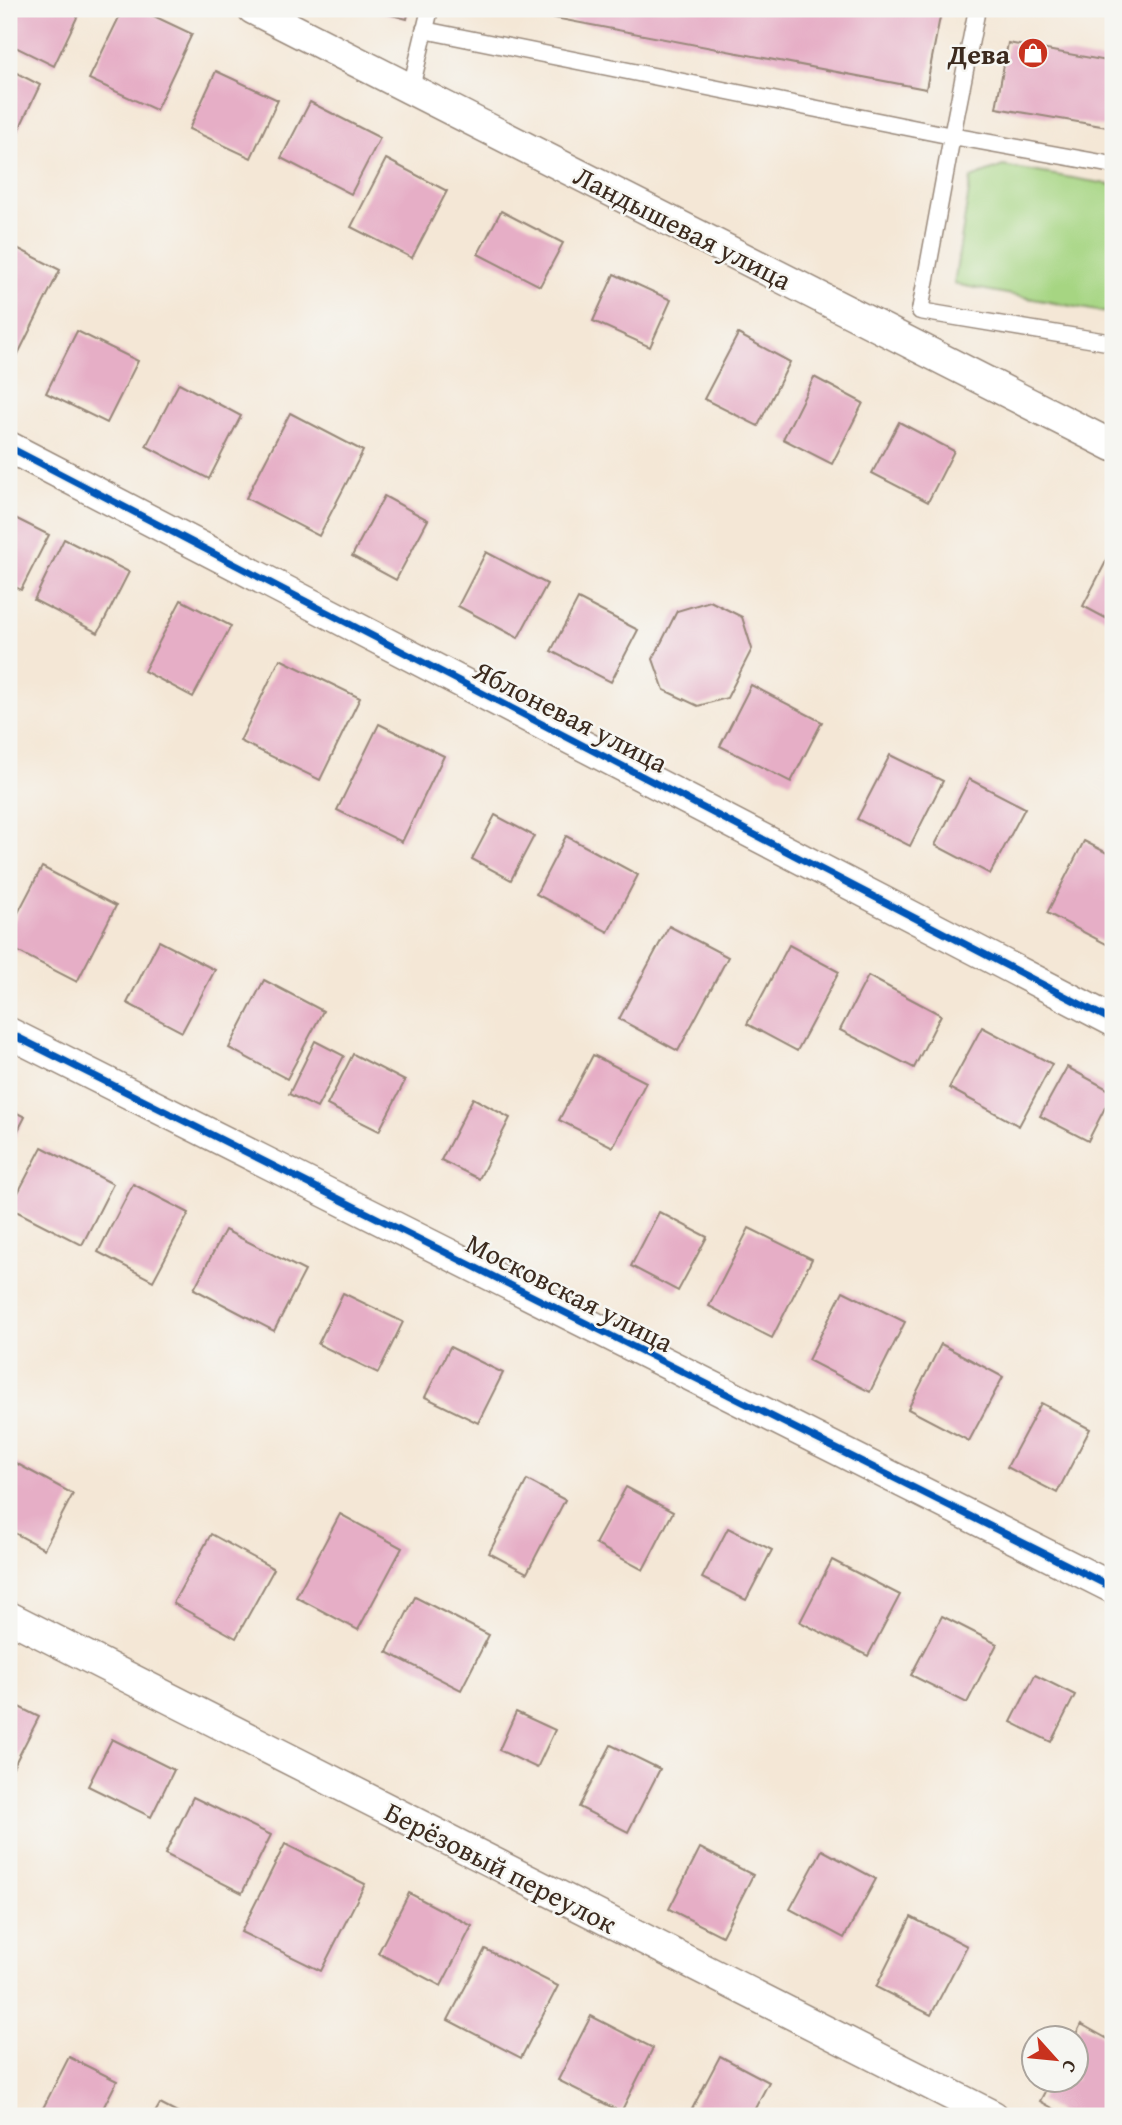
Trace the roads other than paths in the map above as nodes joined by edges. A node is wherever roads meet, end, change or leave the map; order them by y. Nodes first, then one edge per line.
1 (253, 9) edge
2 (430, 9) edge
3 (977, 9) edge
4 (424, 30) junction
5 (411, 88) junction
6 (952, 136) junction
7 (1113, 165) edge
8 (1113, 342) edge
9 (1113, 446) edge
10 (9, 447) edge
11 (1113, 1021) edge
12 (9, 1033) edge
13 (1113, 1588) edge
14 (9, 1617) edge
15 (993, 2116) edge

1 - 5 street, Ландышевая улица
2 - 4 lane
3 - 6 lane
4 - 5 lane
4 - 6 lane
5 - 9 street, Ландышевая улица
6 - 7 lane
6 - 8 lane
10 - 11 street, Яблоневая улица
12 - 13 street, Московская улица
14 - 15 street, Берёзовый переулок

